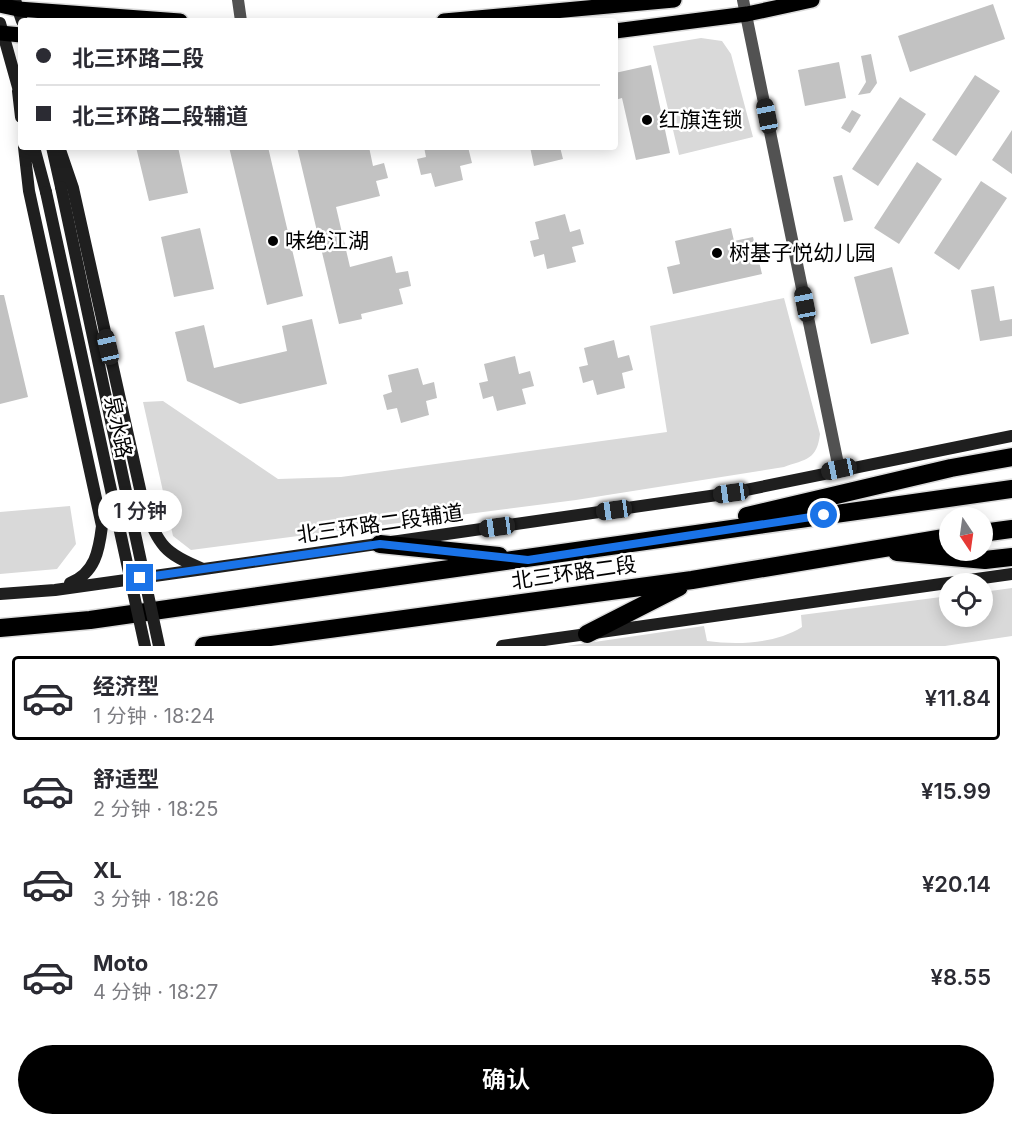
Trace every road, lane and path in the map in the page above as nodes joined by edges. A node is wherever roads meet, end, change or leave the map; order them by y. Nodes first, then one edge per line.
1 (238, 0) edge
2 (674, 0) edge
3 (812, 0) edge
4 (0, 5) edge
5 (745, 7) edge
6 (19, 10) edge
7 (136, 18) edge
8 (241, 18) edge
9 (477, 18) edge
10 (2, 30) edge
11 (618, 30) edge
12 (18, 34) edge
13 (17, 84) junction
14 (18, 88) edge
15 (18, 92) edge
16 (24, 150) edge
17 (35, 150) edge
18 (53, 150) edge
19 (60, 150) edge
20 (1012, 436) edge
21 (1012, 457) edge
22 (839, 469) junction
23 (1012, 489) edge
24 (1012, 529) edge
25 (993, 532) edge
26 (660, 538) junction
27 (939, 539) edge
28 (380, 544) junction
29 (868, 549) junction
30 (1012, 557) edge
31 (528, 560) junction
32 (204, 569) junction
33 (1012, 574) edge
34 (692, 580) junction
35 (55, 590) junction
36 (0, 594) edge
37 (0, 628) edge
38 (587, 634) junction
39 (145, 646) edge
40 (159, 646) edge
41 (204, 646) edge
42 (502, 646) edge

1 - 8 street
2 - 9 main road
3 - 5 main road
4 - 6 main road
5 - 11 main road
5 - 22 street
6 - 7 main road
10 - 12 main road
10 - 13 main road
13 - 14 main road
13 - 15 main road
16 - 35 main road
17 - 39 main road, 泉水路, bridge
18 - 40 main road, bridge
19 - 32 main road
20 - 22 main road, 北三环路二段辅道
21 - 26 highway
22 - 28 main road, 北三环路二段辅道
23 - 26 highway, 北三环路二段
24 - 25 highway
26 - 31 highway, 北三环路二段
27 - 29 highway, 北三环路二段
28 - 31 highway
28 - 32 main road, 北三环路二段辅道
29 - 30 highway
29 - 34 highway, 北三环路二段
31 - 37 highway, 北三环路二段
32 - 35 main road, 北三环路二段辅道
33 - 38 main road
34 - 38 highway
34 - 41 highway, 北三环路二段
35 - 36 main road, 北三环路二段辅道
38 - 42 main road

